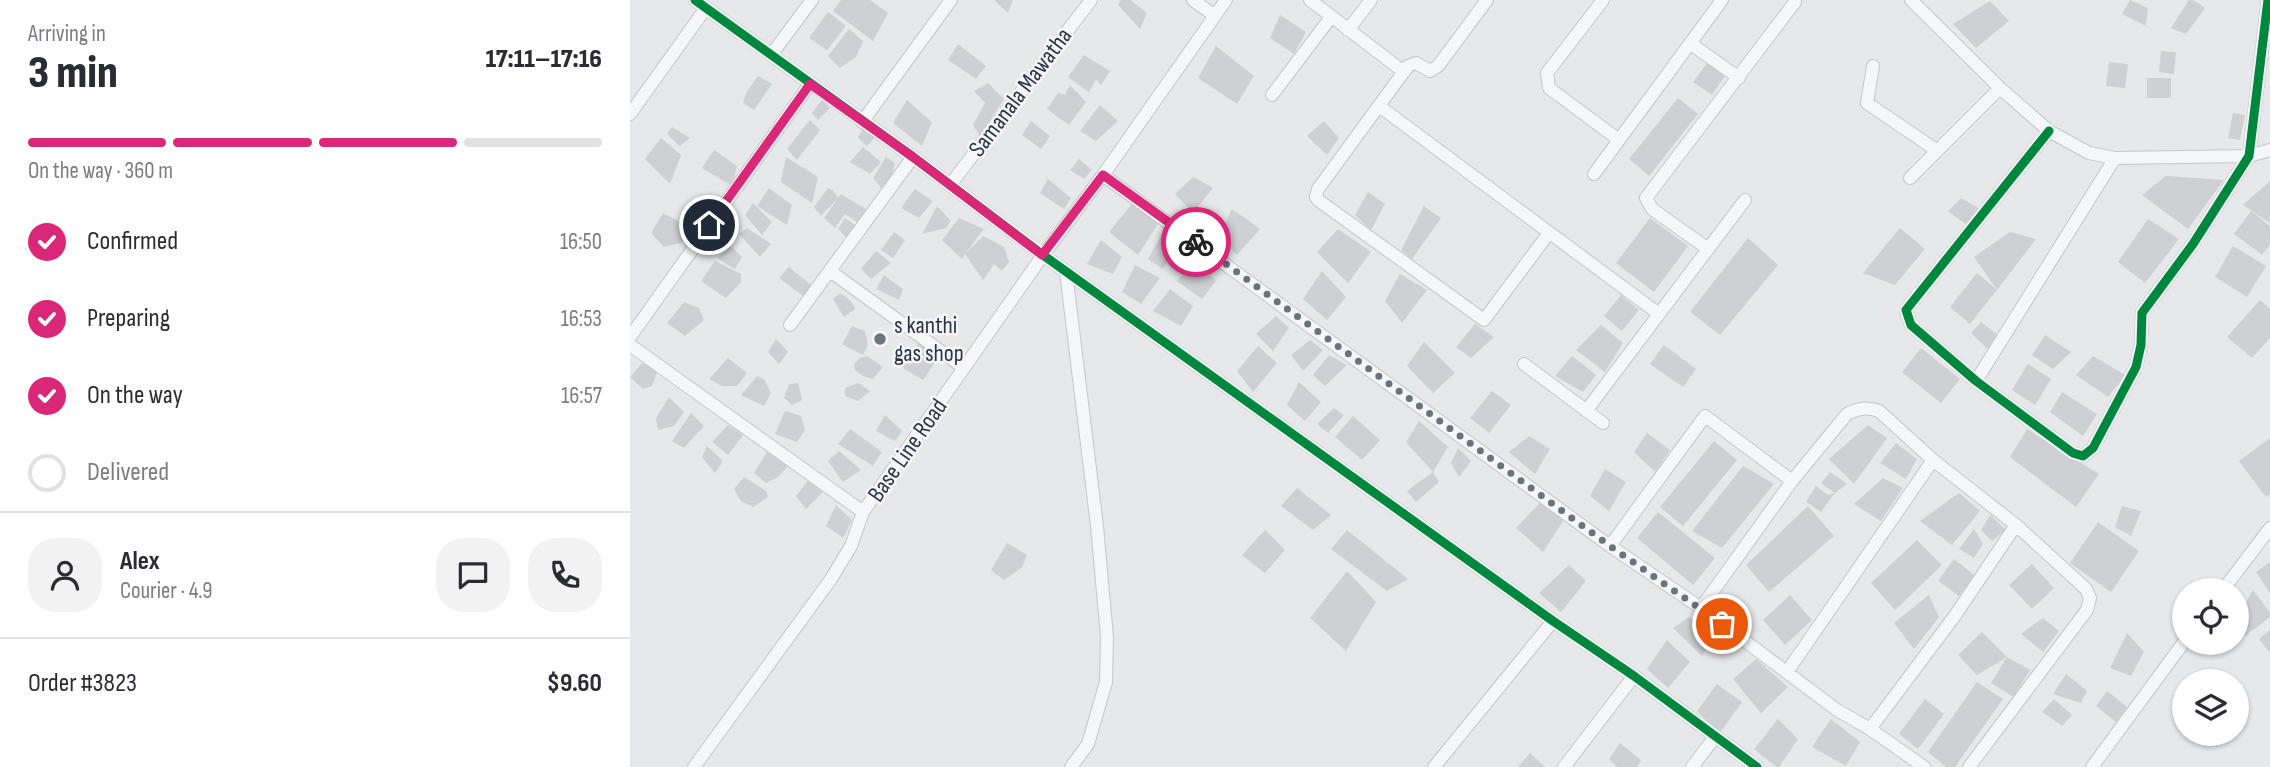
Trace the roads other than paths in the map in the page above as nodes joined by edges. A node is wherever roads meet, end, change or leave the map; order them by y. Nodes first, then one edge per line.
1 (812, 0) edge
2 (951, 0) edge
3 (1091, 0) edge
4 (1194, 0) edge
5 (1226, 0) edge
6 (1310, 0) edge
7 (1371, 0) edge
8 (1487, 0) edge
9 (1603, 0) edge
10 (1722, 0) edge
11 (2268, 0) edge
12 (1795, 2) dead end
13 (1919, 3) edge
14 (701, 4) edge
15 (1215, 16) junction
16 (1331, 17) junction
17 (1349, 30) junction
18 (1691, 44) junction
19 (771, 55) junction
20 (1873, 66) dead end
21 (1404, 72) junction
22 (1739, 78) junction
23 (810, 84) junction
24 (2000, 88) junction
25 (1272, 95) dead end
26 (1379, 106) junction
27 (630, 114) edge
28 (862, 122) junction
29 (2049, 131) junction
30 (1619, 140) junction
31 (1936, 150) junction
32 (2270, 150) edge
33 (2249, 156) junction
34 (913, 157) junction
35 (2115, 158) junction
36 (1594, 174) dead end
37 (1103, 175) junction
38 (1910, 177) dead end
39 (950, 185) junction
40 (1745, 200) dead end
41 (1549, 233) junction
42 (1707, 248) junction
43 (1042, 255) junction
44 (830, 271) junction
45 (1066, 272) junction
46 (1659, 314) junction
47 (790, 325) dead end
48 (630, 337) edge
49 (630, 345) edge
50 (1524, 364) dead end
51 (964, 368) junction
52 (1976, 381) junction
53 (1586, 411) junction
54 (1603, 423) dead end
55 (1933, 460) junction
56 (1792, 481) junction
57 (863, 512) junction
58 (2016, 525) junction
59 (2270, 528) edge
60 (1610, 546) junction
61 (2232, 578) edge
62 (1701, 608) junction
63 (1553, 621) junction
64 (2174, 655) edge
65 (1787, 672) junction
66 (1634, 676) junction
67 (1870, 729) junction
68 (1715, 737) junction
69 (694, 767) edge
70 (1071, 767) edge
71 (1434, 767) edge
72 (1564, 767) edge
73 (1692, 767) edge
74 (1757, 767) edge
75 (1924, 767) edge
76 (1969, 767) edge
77 (2092, 767) edge

1 - 19 street
2 - 28 street
3 - 39 street, Samanala Mawatha
4 - 15 street
5 - 15 street, Base Line Road
6 - 16 street
7 - 17 street
8 - 21 street
9 - 30 street
10 - 18 street
11 - 33 street
12 - 22 street
13 - 24 street
14 - 19 street
14 - 27 street
15 - 37 street, Base Line Road
16 - 17 street
16 - 25 street
17 - 21 street
18 - 22 street
18 - 30 street
19 - 23 street
20 - 31 street
21 - 26 street
22 - 42 street
23 - 28 street
23 - 48 street
24 - 29 street
24 - 31 street
26 - 41 street
26 - 41 street
28 - 34 street
29 - 35 street
29 - 52 street
30 - 36 street
31 - 38 street
32 - 33 street
33 - 35 street
33 - 52 street
34 - 39 street
34 - 44 street
35 - 52 street
37 - 43 street, Base Line Road
37 - 60 street
39 - 43 street
40 - 42 street
41 - 46 street
42 - 46 street
43 - 45 street
43 - 51 street, Base Line Road
44 - 47 street
44 - 51 street
45 - 63 street
45 - 70 street
46 - 53 street
49 - 57 street
50 - 53 street
51 - 57 street, Base Line Road
53 - 54 street
55 - 56 street
55 - 58 street
55 - 65 street
56 - 60 street
56 - 62 street
57 - 69 street, Base Line Road
58 - 67 street
58 - 76 street
59 - 61 street
60 - 62 street
62 - 65 street
63 - 66 street
63 - 71 street
64 - 77 street
65 - 67 street
66 - 68 street
66 - 72 street
67 - 75 street
68 - 73 street
68 - 74 street

